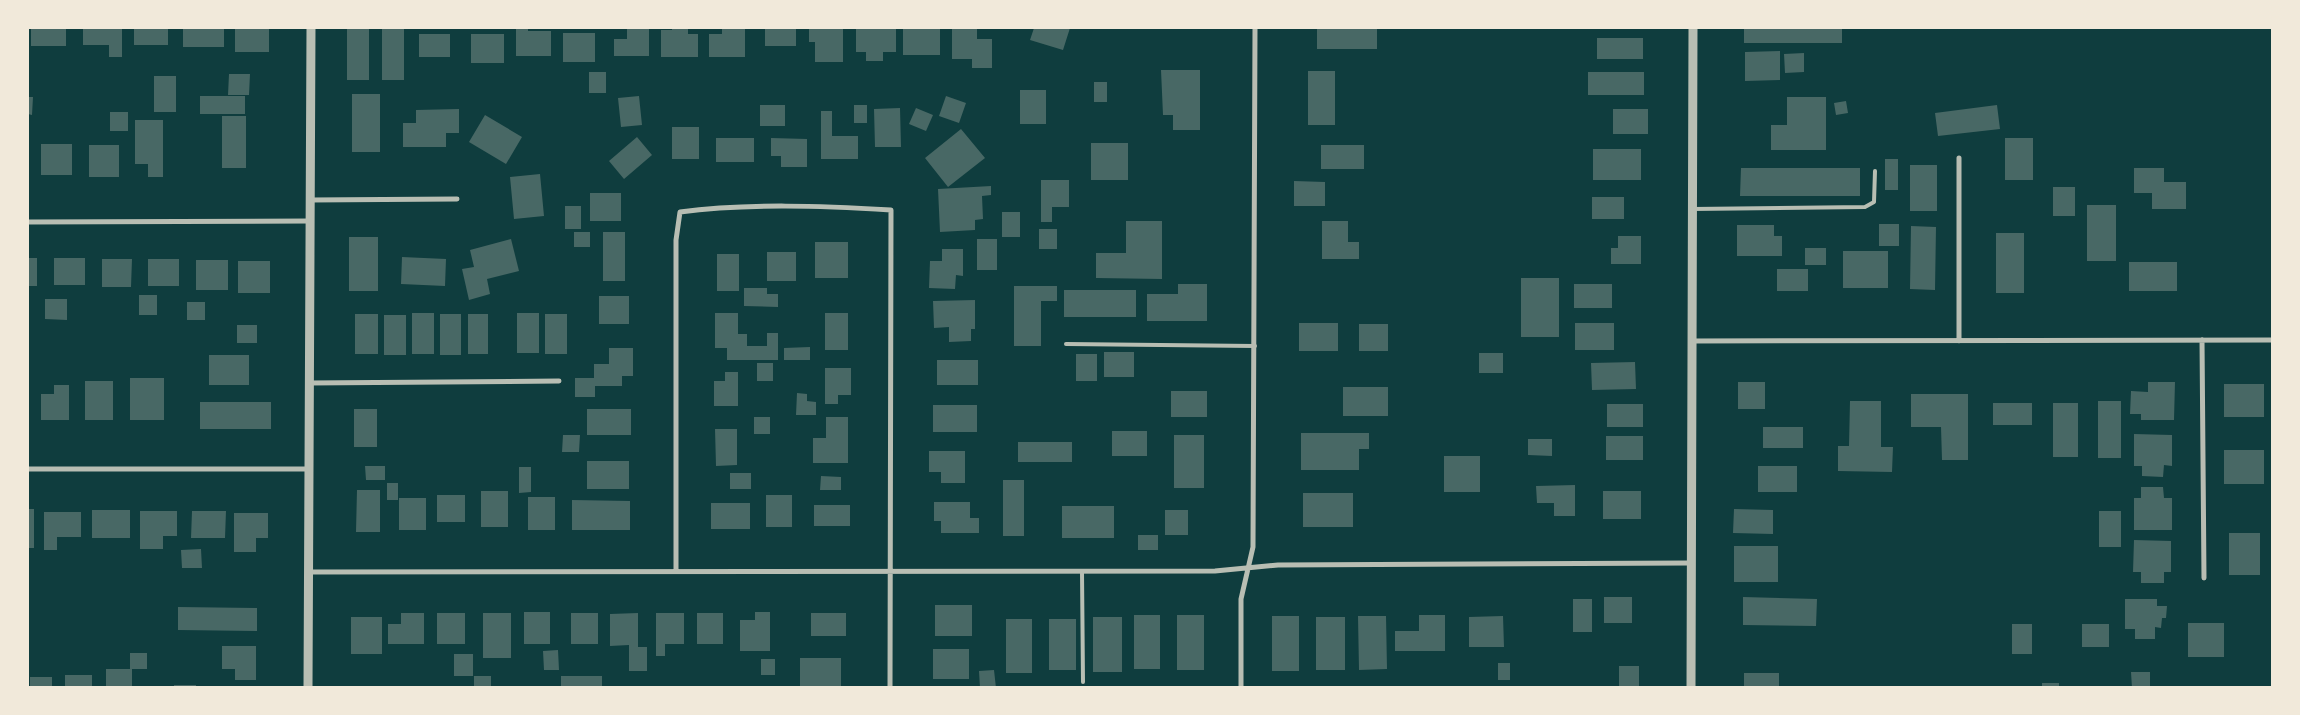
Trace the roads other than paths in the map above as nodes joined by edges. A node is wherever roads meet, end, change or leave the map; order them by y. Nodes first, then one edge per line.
1 (310, 28) edge
2 (1256, 28) edge
3 (1693, 28) edge
4 (1959, 158) dead end
5 (1875, 171) dead end
6 (457, 199) dead end
7 (310, 200) junction
8 (1692, 209) junction
9 (310, 221) junction
10 (28, 222) edge
11 (2202, 340) junction
12 (2272, 340) edge
13 (1691, 341) junction
14 (1959, 341) junction
15 (1066, 344) dead end
16 (1255, 346) junction
17 (559, 381) dead end
18 (308, 383) junction
19 (28, 468) edge
20 (308, 469) junction
21 (1690, 563) junction
22 (1247, 568) junction
23 (676, 571) junction
24 (308, 572) junction
25 (891, 572) junction
26 (1082, 572) junction
27 (2204, 578) dead end
28 (1083, 682) dead end
29 (308, 688) edge
30 (890, 688) edge
31 (1241, 688) edge
32 (1691, 688) edge

1 - 7 street
2 - 16 street
3 - 8 street
4 - 14 street
5 - 8 lane
6 - 7 street
7 - 9 street
8 - 13 street
9 - 10 street
9 - 18 street
11 - 12 street
11 - 14 street
11 - 27 street
13 - 14 street
13 - 21 street
15 - 16 lane
16 - 22 street
17 - 18 street
18 - 20 street
19 - 20 street
20 - 24 street
21 - 22 street
21 - 32 street
22 - 26 street
22 - 31 street
23 - 24 street
23 - 25 street
23 - 25 street
24 - 29 street
25 - 26 street
25 - 30 street
26 - 28 lane

